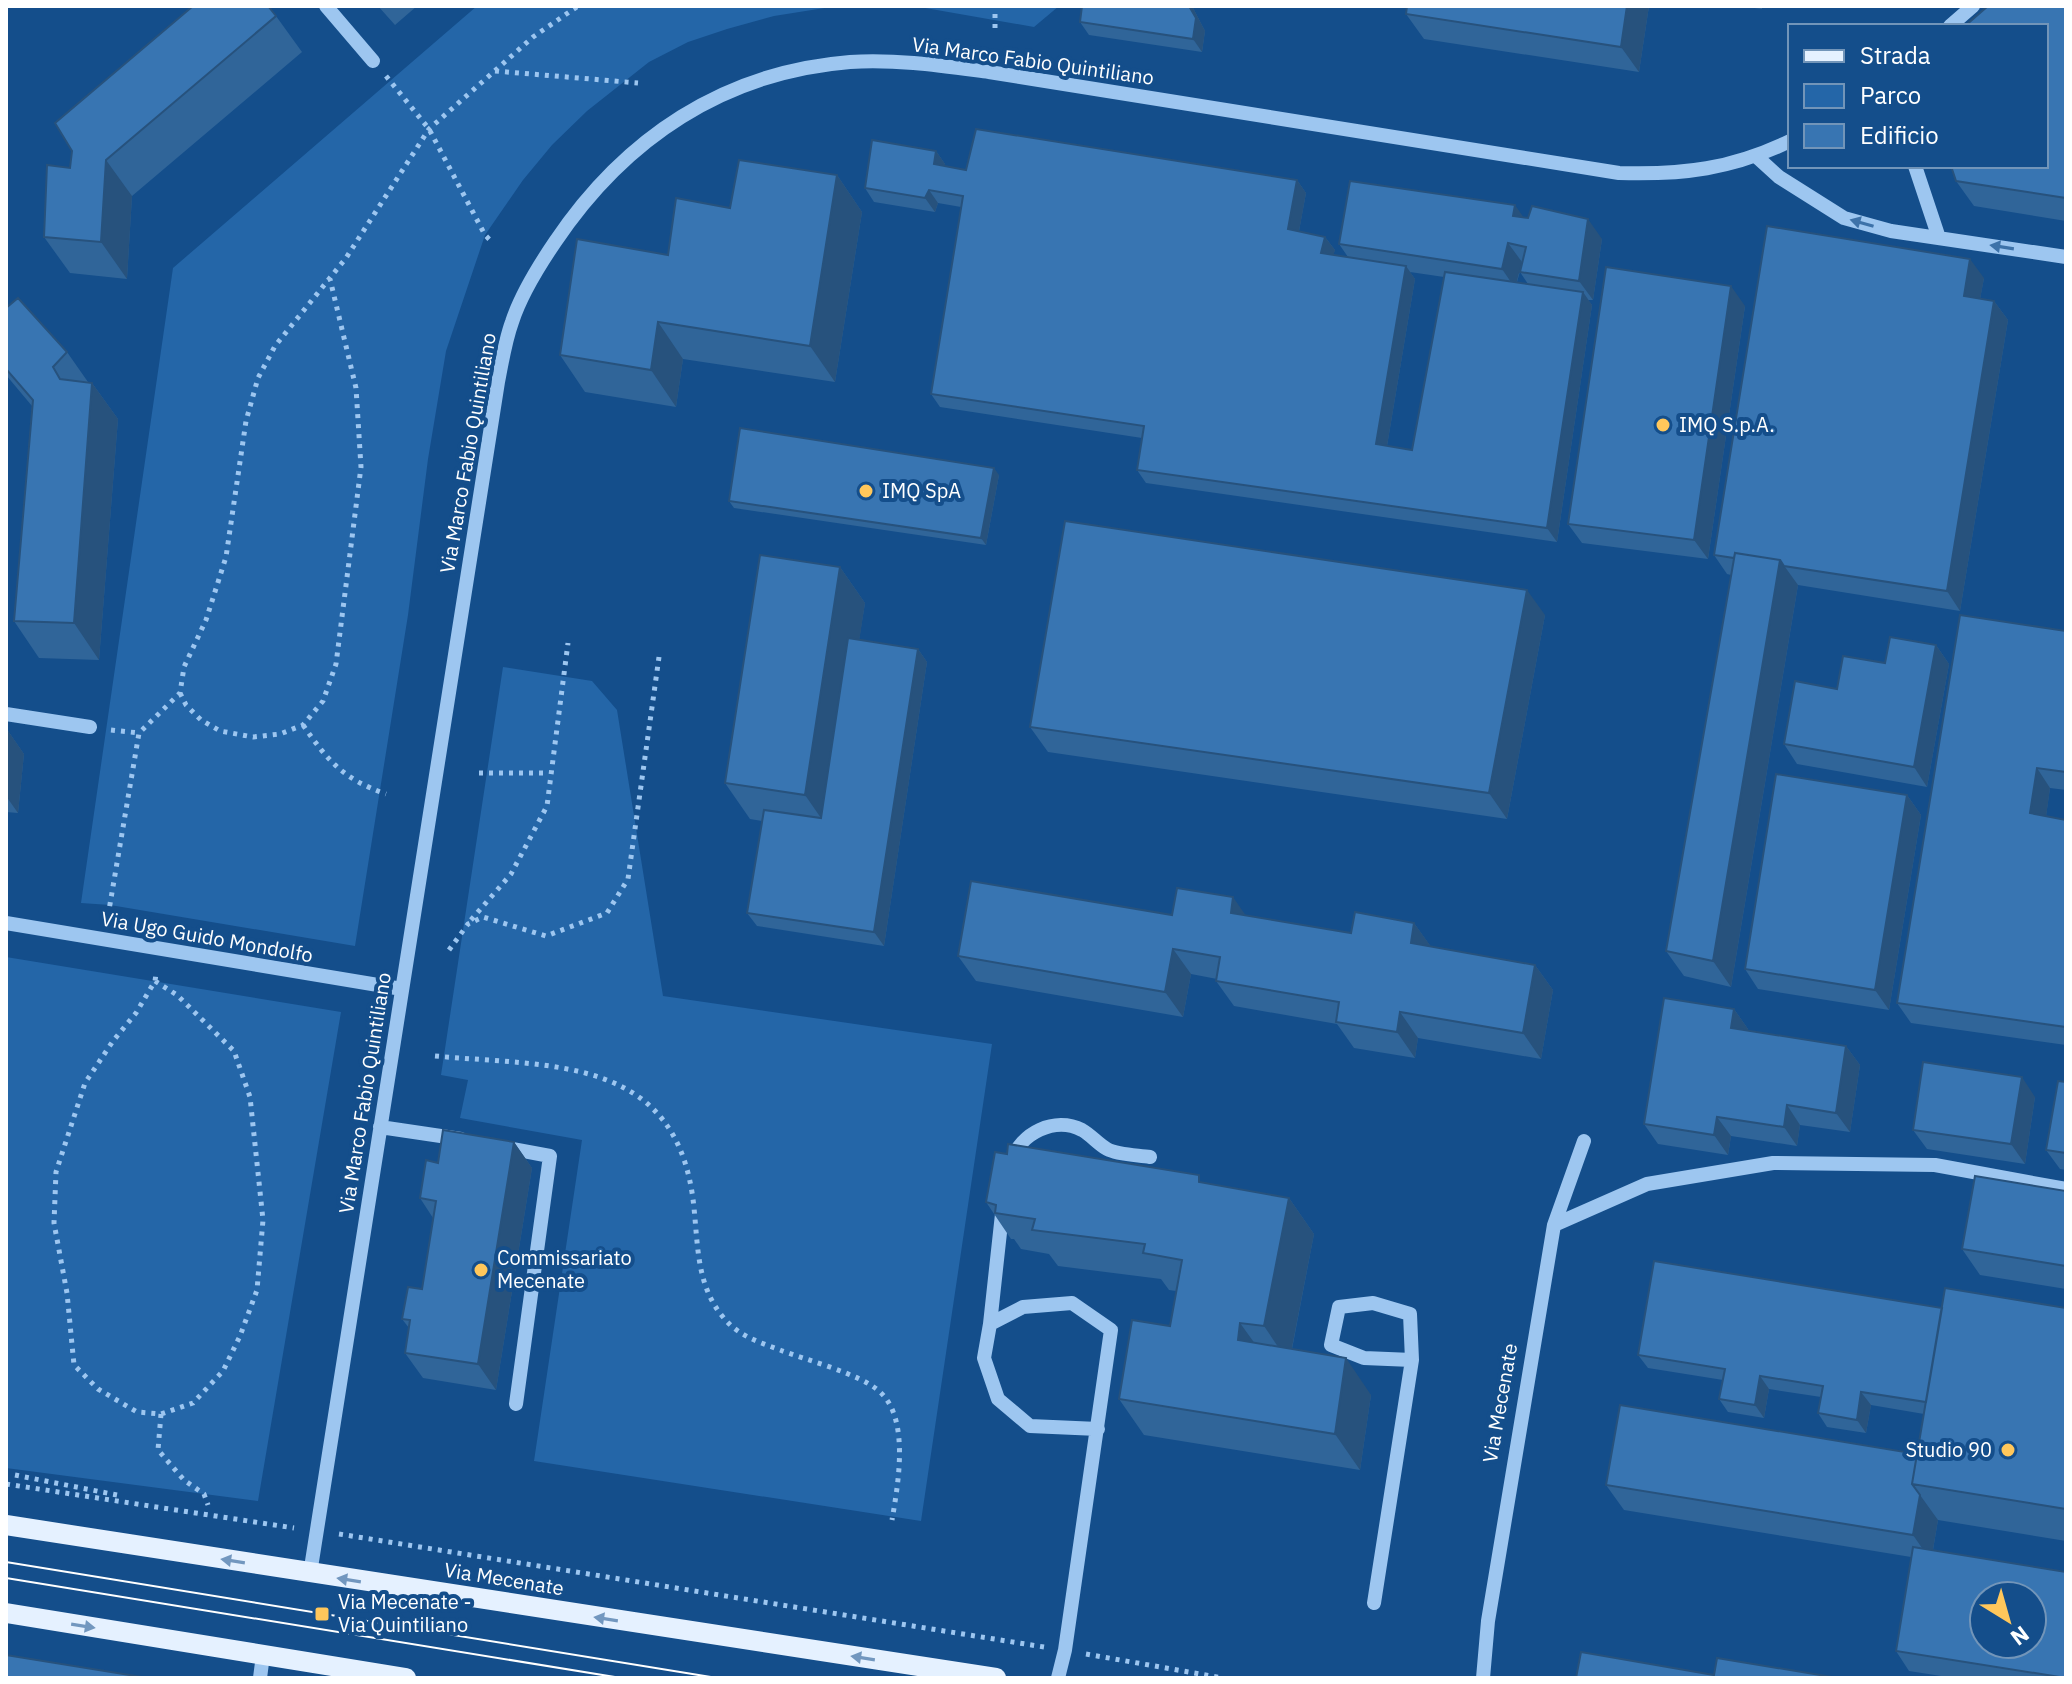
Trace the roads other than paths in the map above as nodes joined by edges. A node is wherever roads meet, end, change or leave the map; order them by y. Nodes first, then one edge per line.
1 (326, 6) edge
2 (1973, 6) edge
3 (1952, 24) edge
4 (373, 61) road end
5 (1788, 142) edge
6 (1757, 157) junction
7 (1916, 168) edge
8 (1939, 238) junction
9 (2066, 257) edge
10 (6, 714) edge
11 (90, 727) dead end
12 (6, 923) edge
13 (402, 989) junction
14 (380, 1127) junction
15 (1584, 1141) dead end
16 (1150, 1157) dead end
17 (2066, 1189) edge
18 (1554, 1225) junction
19 (990, 1324) junction
20 (1412, 1360) junction
21 (516, 1404) dead end
22 (1098, 1429) junction
23 (6, 1525) edge
24 (310, 1574) junction
25 (1374, 1603) dead end
26 (6, 1613) edge
27 (263, 1655) junction
28 (260, 1678) edge
29 (406, 1678) edge
30 (996, 1678) edge
31 (1058, 1678) edge
32 (1483, 1678) edge

1 - 4 street
2 - 3 street
5 - 6 street, Via Marco Fabio Quintiliano
8 -> 6 street
6 - 13 street, Via Marco Fabio Quintiliano
7 - 8 street
9 -> 8 street
10 - 11 street
12 - 13 street, Via Ugo Guido Mondolfo
13 - 14 street, Via Marco Fabio Quintiliano
14 - 21 street
14 - 24 street, Via Marco Fabio Quintiliano
15 - 18 street, Via Mecenate
16 - 19 street
17 - 18 street
18 - 32 street, Via Mecenate
19 - 22 street
19 - 22 street
20 - 20 street
20 - 25 street
22 - 31 street
24 -> 23 main road, Via Mecenate
30 -> 24 main road, Via Mecenate
26 -> 27 main road
27 - 28 street
27 - 29 main road

